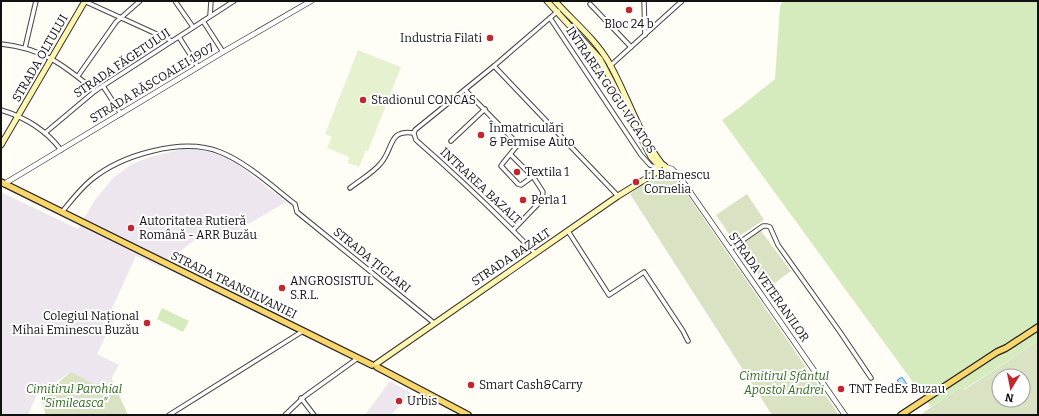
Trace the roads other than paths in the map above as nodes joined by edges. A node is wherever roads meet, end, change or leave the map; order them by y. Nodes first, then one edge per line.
1 (36, 1) edge
2 (85, 1) edge
3 (140, 1) edge
4 (175, 1) edge
5 (211, 1) edge
6 (234, 1) edge
7 (311, 1) edge
8 (547, 1) edge
9 (555, 1) edge
10 (644, 1) edge
11 (682, 1) edge
12 (590, 4) dead end
13 (561, 8) junction
14 (556, 12) junction
15 (210, 16) junction
16 (121, 17) junction
17 (550, 18) junction
18 (203, 21) junction
19 (193, 27) junction
20 (645, 34) junction
21 (179, 37) junction
22 (172, 41) junction
23 (1, 44) edge
24 (631, 47) junction
25 (25, 48) junction
26 (223, 52) junction
27 (52, 58) junction
28 (494, 66) junction
29 (198, 67) junction
30 (608, 68) junction
31 (78, 76) junction
32 (103, 86) junction
33 (466, 90) junction
34 (95, 91) junction
35 (1, 110) edge
36 (485, 110) junction
37 (121, 114) junction
38 (18, 116) junction
39 (45, 133) junction
40 (414, 133) junction
41 (451, 141) dead end
42 (1, 146) edge
43 (60, 150) junction
44 (511, 155) junction
45 (662, 168) junction
46 (532, 176) junction
47 (3, 183) edge
48 (350, 188) dead end
49 (618, 196) junction
50 (62, 212) junction
51 (513, 230) junction
52 (568, 231) junction
53 (730, 249) junction
54 (535, 253) junction
55 (434, 323) junction
56 (1038, 327) edge
57 (303, 331) junction
58 (688, 341) dead end
59 (1006, 348) junction
60 (358, 358) junction
61 (375, 365) junction
62 (871, 378) dead end
63 (301, 398) junction
64 (169, 415) edge
65 (285, 415) edge
66 (314, 415) edge
67 (468, 415) edge
68 (845, 415) edge
69 (901, 415) edge
70 (908, 415) edge

1 - 25 street
2 - 16 street
2 - 27 main road, STRADA OLTULUI
3 - 16 street
4 - 19 street
5 - 15 street
6 - 15 street, STRADA FĂGETULUI
7 - 26 street, STRADA RĂSCOALEI 1907
8 - 14 main road
9 - 13 main road
10 - 20 street
11 - 20 street
12 - 24 street
13 - 14 street
13 - 30 main road
14 - 17 street
14 - 30 main road
15 - 18 street, STRADA FĂGETULUI
16 - 22 street
16 - 31 street
17 - 28 street
17 - 45 street, INTRAREA GOGU VICATOS
18 - 19 street, STRADA FĂGETULUI
18 - 26 street
19 - 21 street, STRADA FĂGETULUI
20 - 24 street
21 - 22 street, STRADA FĂGETULUI
21 - 29 street
22 - 32 street, STRADA FĂGETULUI
23 - 25 street
24 - 30 street
25 - 27 street
26 - 29 street, STRADA RĂSCOALEI 1907
27 - 31 street
27 - 38 main road, STRADA OLTULUI
28 - 33 street
28 - 49 street
29 - 37 street, STRADA RĂSCOALEI 1907
30 - 45 main road
31 - 34 street
32 - 34 street, STRADA FĂGETULUI
32 - 37 street
33 - 36 street
33 - 40 street
34 - 39 street, STRADA FĂGETULUI
35 - 38 street
36 - 41 street
36 - 44 street
37 - 43 street, STRADA RĂSCOALEI 1907
38 - 39 street
38 - 42 main road, STRADA OLTULUI
39 - 43 street
40 - 48 street
40 - 51 street, INTRAREA BAZALT
43 - 47 street, STRADA RĂSCOALEI 1907
44 - 46 street
44 - 46 street
45 - 49 main road, STRADA BAZALT
45 - 53 street, STRADA VETERANILOR
46 - 51 street
47 - 50 main road, STRADA TRANSILVANIEI
49 - 52 main road, STRADA BAZALT
50 - 55 street, STRADA ȚIGLARI
50 - 57 main road, STRADA TRANSILVANIEI
51 - 54 street, INTRAREA BAZALT
52 - 54 main road, STRADA BAZALT
52 - 58 street
53 - 62 street
53 - 68 street, STRADA VETERANILOR
54 - 55 main road, STRADA BAZALT
55 - 61 main road, STRADA BAZALT
56 - 59 main road
57 - 60 main road, STRADA TRANSILVANIEI
57 - 64 street
59 - 69 main road
59 - 70 main road
60 - 61 main road, STRADA TRANSILVANIEI
60 - 63 street
61 - 67 main road, STRADA TRANSILVANIEI
63 - 65 street
63 - 66 street

